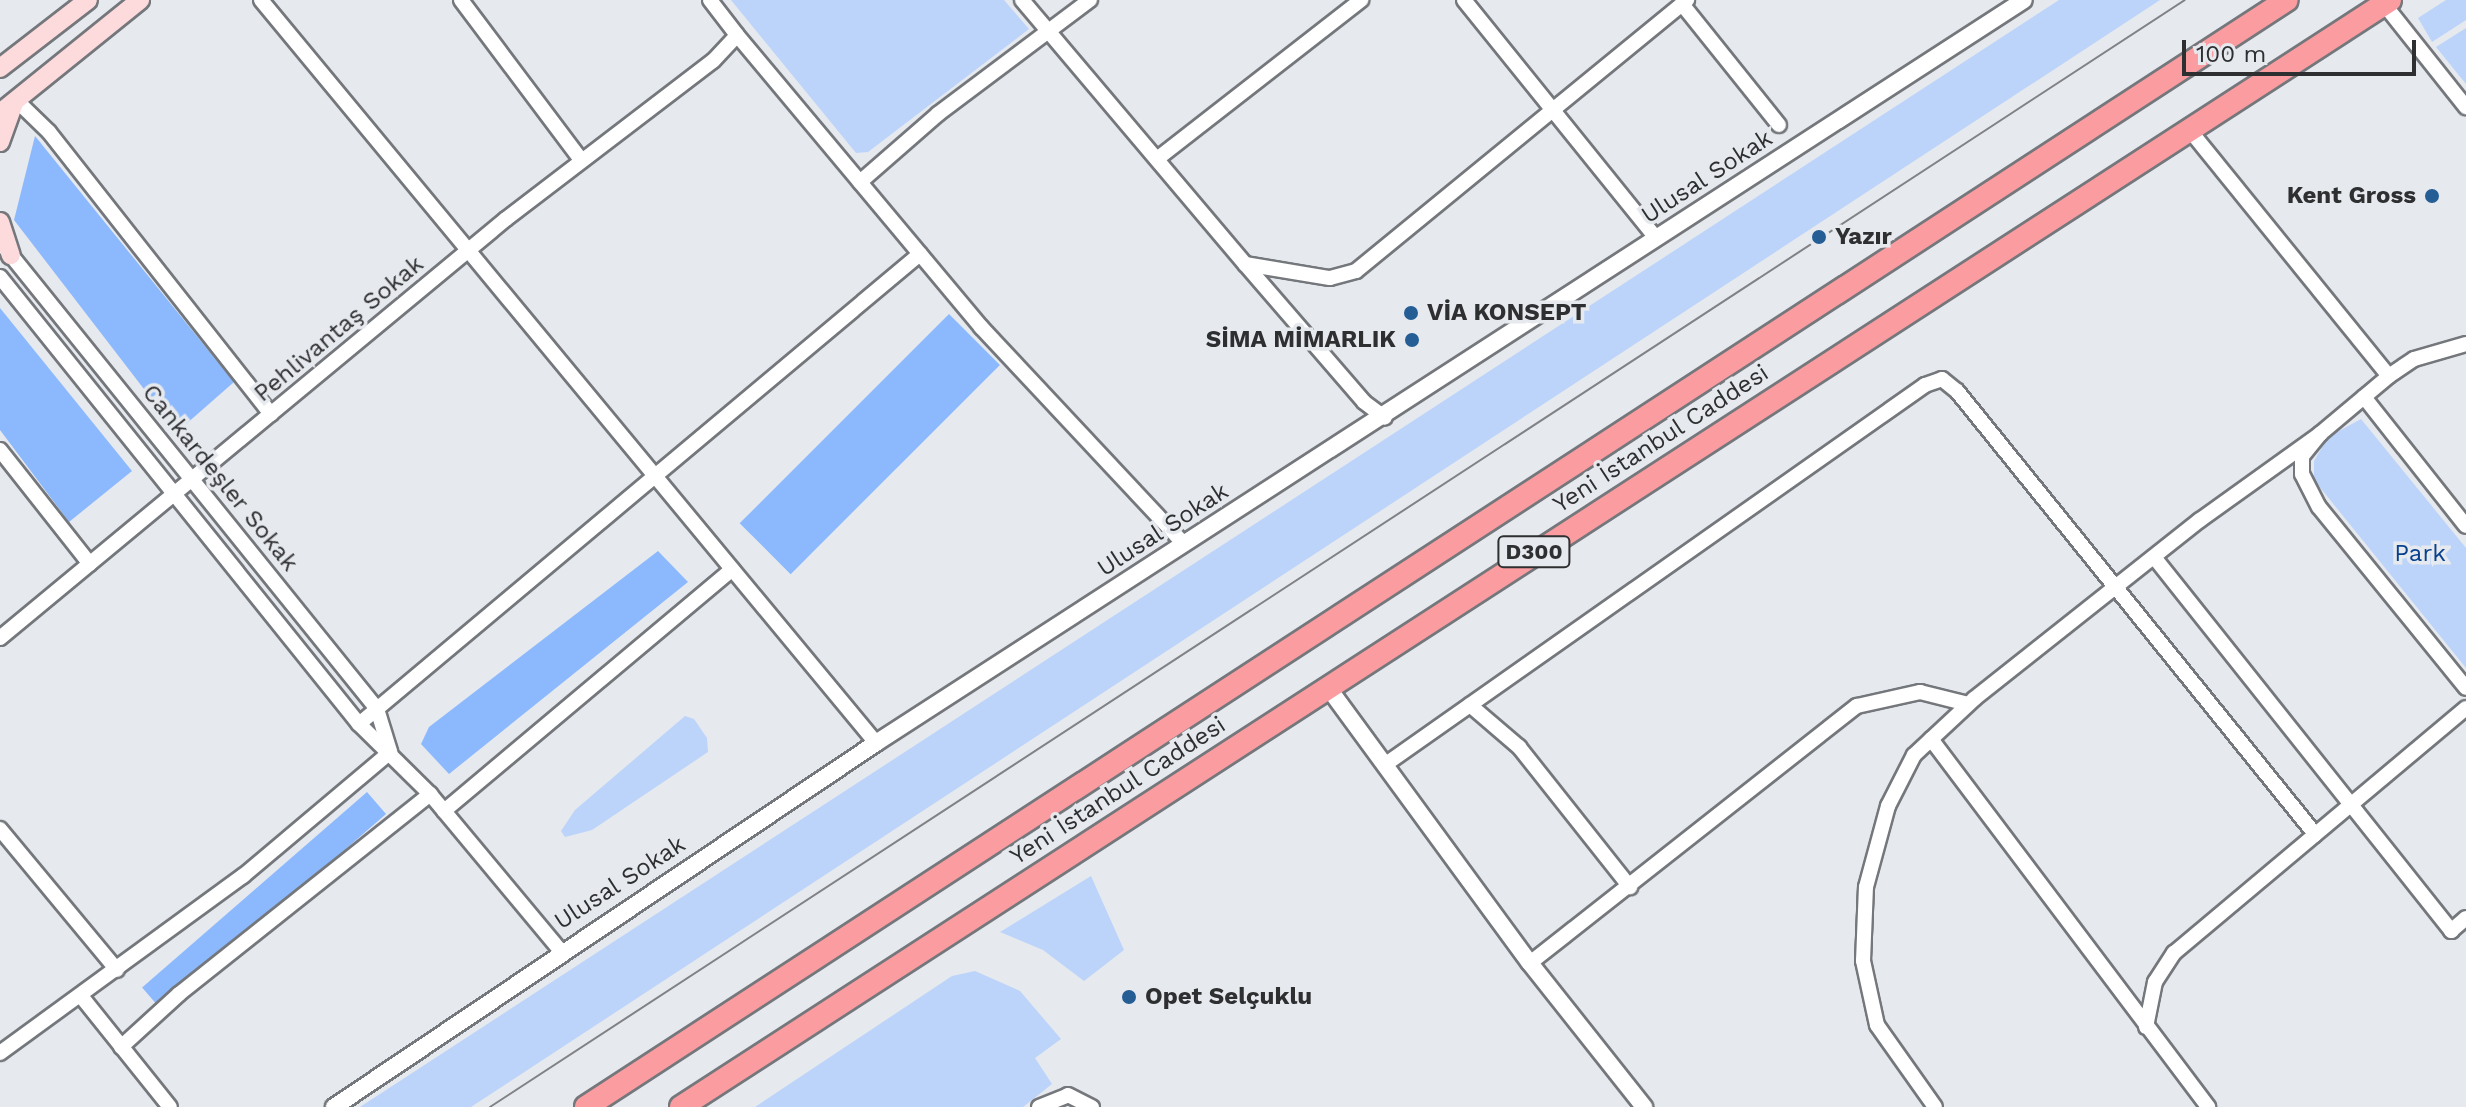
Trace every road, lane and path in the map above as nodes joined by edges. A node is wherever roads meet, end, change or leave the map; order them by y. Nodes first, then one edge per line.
1 (88, 0) edge
2 (140, 0) edge
3 (261, 0) edge
4 (461, 0) edge
5 (710, 0) edge
6 (1022, 0) edge
7 (1090, 0) edge
8 (1361, 0) edge
9 (1464, 0) edge
10 (1659, 0) edge
11 (2024, 0) edge
12 (2287, 0) edge
13 (2387, 2) edge
14 (1680, 6) edge
15 (1050, 33) junction
16 (737, 35) junction
17 (0, 68) edge
18 (16, 100) junction
19 (2466, 107) edge
20 (1549, 112) junction
21 (0, 113) edge
22 (1779, 125) dead end
23 (2188, 128) junction
24 (0, 142) edge
25 (1157, 159) junction
26 (581, 160) junction
27 (860, 182) junction
28 (0, 222) edge
29 (1656, 238) junction
30 (5, 249) edge
31 (468, 251) junction
32 (920, 254) junction
33 (1245, 264) junction
34 (0, 277) edge
35 (2466, 344) edge
36 (2389, 376) junction
37 (2364, 397) junction
38 (271, 414) junction
39 (1385, 418) junction
40 (2320, 434) junction
41 (0, 450) edge
42 (655, 476) junction
43 (193, 478) junction
44 (174, 494) junction
45 (2466, 526) edge
46 (1184, 544) junction
47 (2154, 557) junction
48 (90, 564) junction
49 (732, 569) junction
50 (2115, 587) junction
51 (0, 638) edge
52 (1327, 686) junction
53 (2466, 688) edge
54 (1968, 704) junction
55 (1470, 705) junction
56 (2466, 708) edge
57 (377, 709) junction
58 (359, 724) junction
59 (1931, 739) junction
60 (876, 743) junction
61 (390, 752) junction
62 (1386, 764) junction
63 (430, 794) junction
64 (2350, 805) junction
65 (444, 811) junction
66 (0, 829) edge
67 (2315, 834) junction
68 (1630, 887) junction
69 (2466, 918) edge
70 (561, 951) junction
71 (1530, 963) junction
72 (117, 970) junction
73 (81, 996) junction
74 (2146, 1027) junction
75 (121, 1047) junction
76 (0, 1053) edge
77 (695, 1104) edge
78 (1929, 1105) edge
79 (170, 1107) edge
80 (334, 1107) edge
81 (586, 1107) edge
82 (1039, 1107) edge
83 (1092, 1107) edge
84 (1644, 1107) edge
85 (2208, 1107) edge

1 - 17 main road
2 - 18 main road
3 - 31 street
4 - 26 street
5 - 16 street
6 - 15 street
7 - 15 street
8 - 25 street
9 - 20 street
10 - 14 street
11 - 29 street, Ulusal Sokak
12 - 81 highway, Yeni İstanbul Caddesi / D300
13 - 19 street
13 - 23 highway, Yeni İstanbul Caddesi / D300
14 - 20 street
14 - 22 street
15 - 25 street
15 - 27 street
16 - 26 street, Pehlivantaş Sokak
16 - 27 street
18 - 21 main road
18 - 24 main road
18 - 38 street
20 - 29 street
20 - 33 street
23 - 36 street
23 - 52 highway, Yeni İstanbul Caddesi / D300
25 - 33 street
26 - 31 street, Pehlivantaş Sokak
27 - 32 street
28 - 30 main road
29 - 39 street, Ulusal Sokak
30 - 43 street, Cankardeşler Sokak
31 - 38 street, Pehlivantaş Sokak
31 - 42 street
32 - 42 street
32 - 46 street
33 - 39 street
34 - 44 street, Cankardeşler Sokak
35 - 36 street
36 - 37 street
37 - 40 street
37 - 45 street
38 - 43 street, Pehlivantaş Sokak
39 - 46 street, Ulusal Sokak
40 - 47 street
40 - 53 street
41 - 48 street
42 - 49 street
42 - 57 street
43 - 44 street, Pehlivantaş Sokak
43 - 57 street, Cankardeşler Sokak
44 - 48 street, Pehlivantaş Sokak
44 - 58 street, Cankardeşler Sokak
46 - 60 street, Ulusal Sokak
47 - 50 street
47 - 64 street
48 - 51 street, Pehlivantaş Sokak
49 - 60 street
49 - 65 street
50 - 54 street
50 - 55 street
50 - 67 street
52 - 62 street
52 - 77 highway, Yeni İstanbul Caddesi / D300
54 - 59 street
54 - 68 street
55 - 62 street
55 - 68 street
56 - 64 street
57 - 58 street
57 - 61 street, Cankardeşler Sokak
58 - 61 street, Cankardeşler Sokak
59 - 74 street
59 - 78 street
60 - 70 street, Ulusal Sokak
61 - 63 street, Cankardeşler Sokak
61 - 72 street
62 - 71 street
63 - 65 street, Cankardeşler Sokak
63 - 75 street
64 - 67 street
64 - 69 street
65 - 70 street, Cankardeşler Sokak
66 - 72 street
67 - 74 street
68 - 71 street
70 - 80 street, Ulusal Sokak
71 - 84 street
72 - 73 street
73 - 75 street
73 - 76 street
74 - 85 street
75 - 79 street
82 - 83 street

